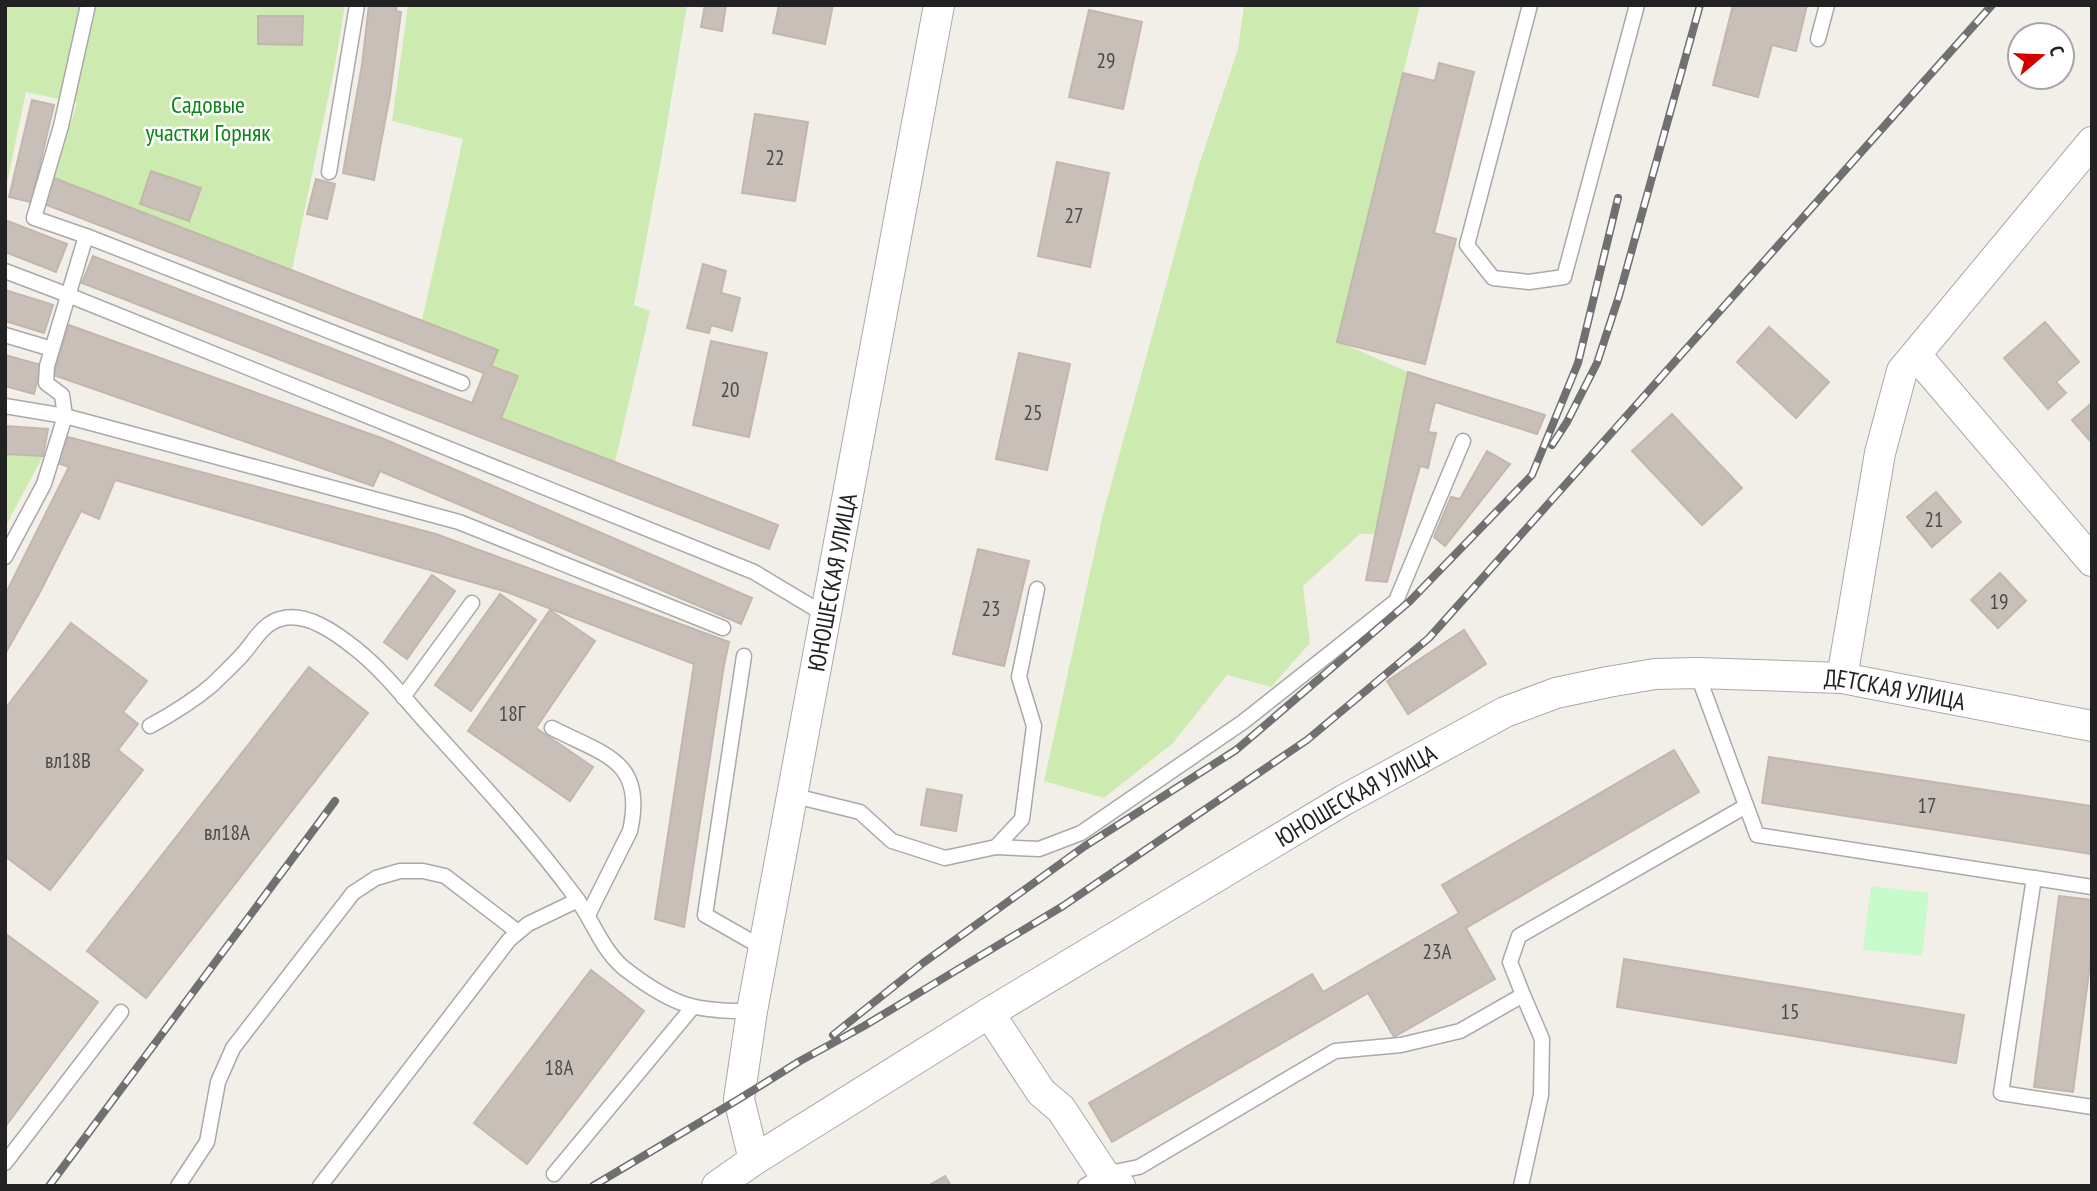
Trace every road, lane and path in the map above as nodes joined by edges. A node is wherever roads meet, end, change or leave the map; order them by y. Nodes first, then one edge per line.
1 (88, 5) edge
2 (357, 5) edge
3 (939, 5) edge
4 (1530, 5) edge
5 (1637, 5) edge
6 (1827, 5) edge
7 (1818, 39) dead end
8 (2092, 142) edge
9 (329, 172) dead end
10 (86, 236) junction
11 (5, 271) edge
12 (68, 295) junction
13 (5, 335) edge
14 (52, 349) junction
15 (1916, 355) junction
16 (462, 383) dead end
17 (5, 406) edge
18 (65, 416) junction
19 (1463, 441) dead end
20 (5, 557) edge
21 (2092, 561) edge
22 (1037, 589) dead end
23 (472, 603) dead end
24 (824, 614) junction
25 (723, 628) dead end
26 (744, 656) dead end
27 (1697, 673) junction
28 (1842, 678) junction
29 (403, 697) junction
30 (150, 726) dead end
31 (2092, 726) edge
32 (552, 729) dead end
33 (791, 795) junction
34 (1746, 806) junction
35 (996, 847) junction
36 (2034, 878) junction
37 (2092, 887) edge
38 (578, 900) junction
39 (588, 915) junction
40 (518, 932) junction
41 (763, 948) junction
42 (1523, 995) junction
43 (692, 1007) junction
44 (752, 1011) junction
45 (121, 1012) dead end
46 (989, 1013) junction
47 (2092, 1107) edge
48 (754, 1160) junction
49 (5, 1163) edge
50 (554, 1174) dead end
51 (1103, 1182) edge
52 (178, 1186) edge
53 (320, 1186) edge
54 (717, 1186) edge
55 (1521, 1186) edge

1 - 10 lane
2 - 9 lane
3 - 24 street, ЮНОШЕСКАЯ УЛИЦА
4 - 5 lane
6 - 7 lane
8 - 15 street
10 - 12 lane
10 - 16 lane
11 - 12 lane
12 - 14 lane
12 - 24 lane
13 - 14 lane
14 - 18 lane
15 - 21 street
15 - 28 street
17 - 18 lane
18 - 20 lane
18 - 25 lane
19 - 35 lane
22 - 35 lane
23 - 29 lane
24 - 33 street, ЮНОШЕСКАЯ УЛИЦА
26 - 41 lane
27 - 28 street, ДЕТСКАЯ УЛИЦА
27 - 34 lane
27 - 46 street, ЮНОШЕСКАЯ УЛИЦА
28 - 31 street, ДЕТСКАЯ УЛИЦА
29 - 30 lane
29 - 38 lane
32 - 39 lane
33 - 35 lane
33 - 41 street, ЮНОШЕСКАЯ УЛИЦА
34 - 36 lane
34 - 42 lane
36 - 37 lane
36 - 47 lane
38 - 39 lane
38 - 40 lane
39 - 43 lane
40 - 52 lane
40 - 53 lane
41 - 44 street, ЮНОШЕСКАЯ УЛИЦА
42 - 51 lane
42 - 55 lane
43 - 44 lane
43 - 50 lane
44 - 48 street, ЮНОШЕСКАЯ УЛИЦА
45 - 49 lane
46 - 48 street, ЮНОШЕСКАЯ УЛИЦА
46 - 51 street
48 - 54 street, ЮНОШЕСКАЯ УЛИЦА

